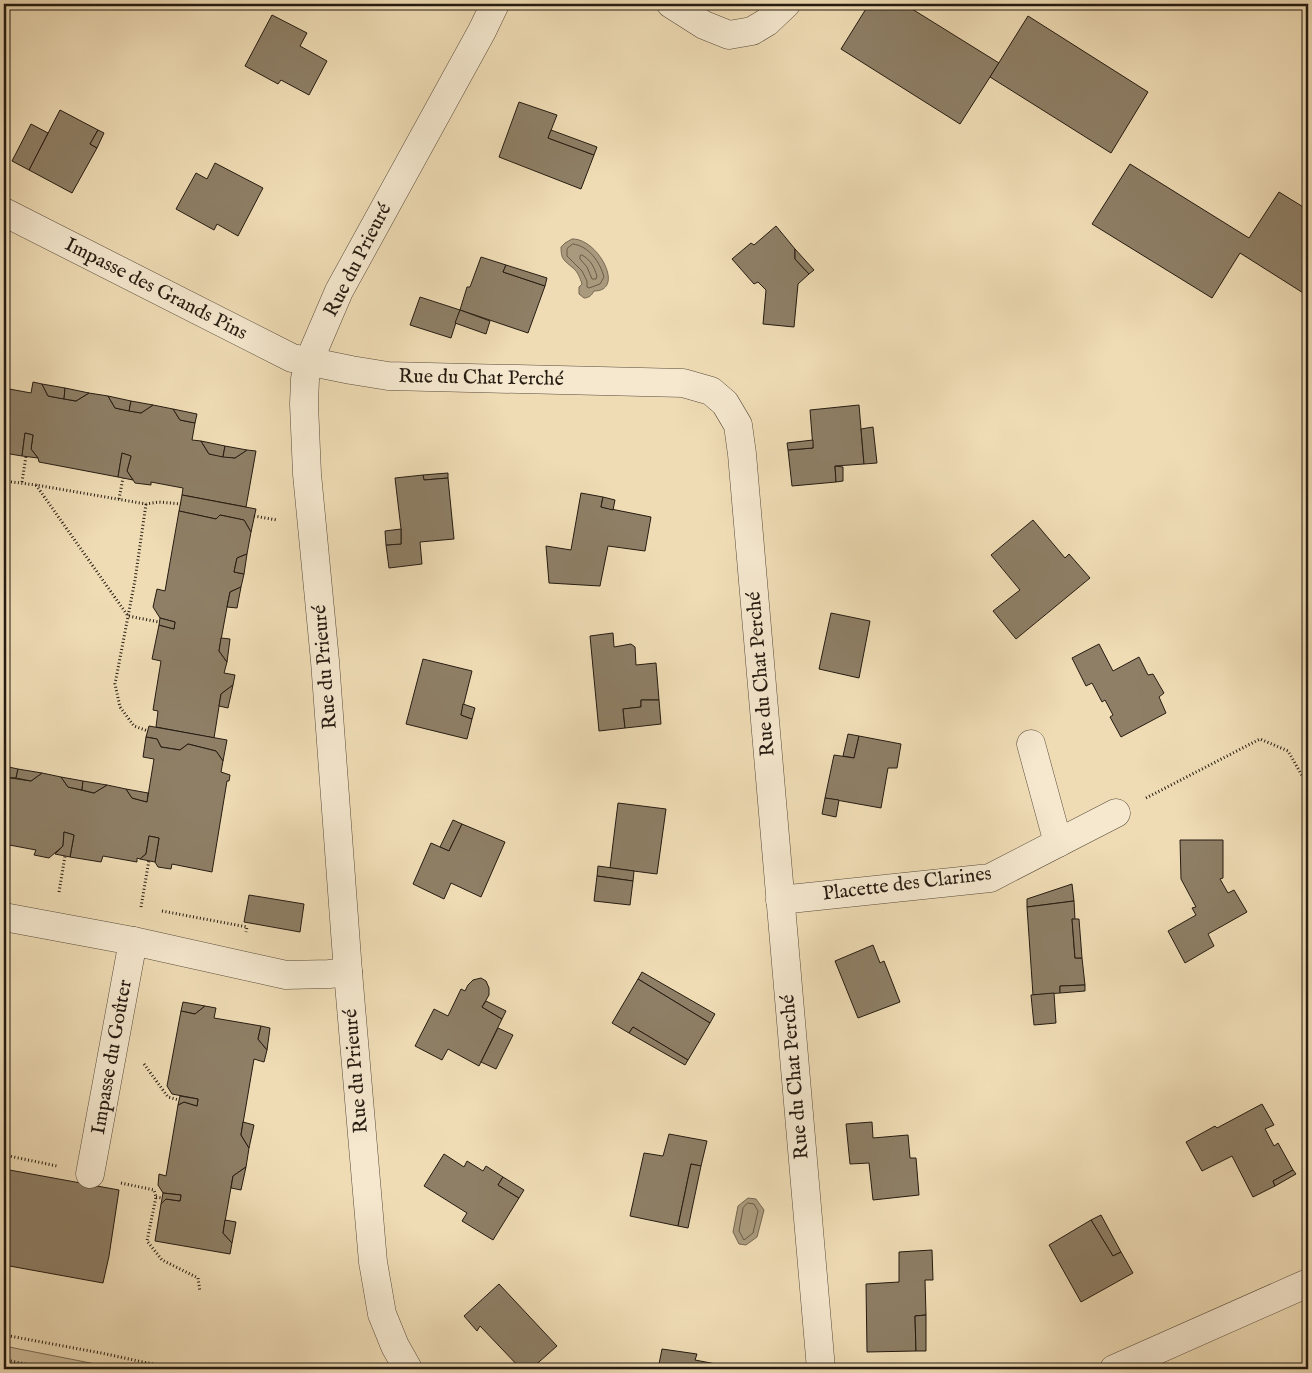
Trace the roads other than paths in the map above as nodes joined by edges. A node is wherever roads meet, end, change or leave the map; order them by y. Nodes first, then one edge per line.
1 (495, 4) edge
2 (671, 4) edge
3 (786, 4) edge
4 (4, 212) edge
5 (309, 361) junction
6 (1031, 744) dead end
7 (1116, 813) road end
8 (1058, 843) junction
9 (780, 900) junction
10 (4, 917) edge
11 (133, 941) junction
12 (348, 972) junction
13 (90, 1174) dead end
14 (1308, 1283) edge
15 (408, 1369) edge
16 (821, 1369) edge
17 (1114, 1369) edge

1 - 5 street, Rue du Prieuré
2 - 3 street
4 - 5 street, Impasse des Grands Pins
5 - 9 street, Rue du Chat Perché
5 - 12 street, Rue du Prieuré
6 - 8 street
7 - 8 street, Placette des Clarines
8 - 9 street, Placette des Clarines
9 - 16 street, Rue du Chat Perché
10 - 11 street
11 - 12 street
11 - 13 street, Impasse du Goûter
12 - 15 street, Rue du Prieuré
14 - 17 street

